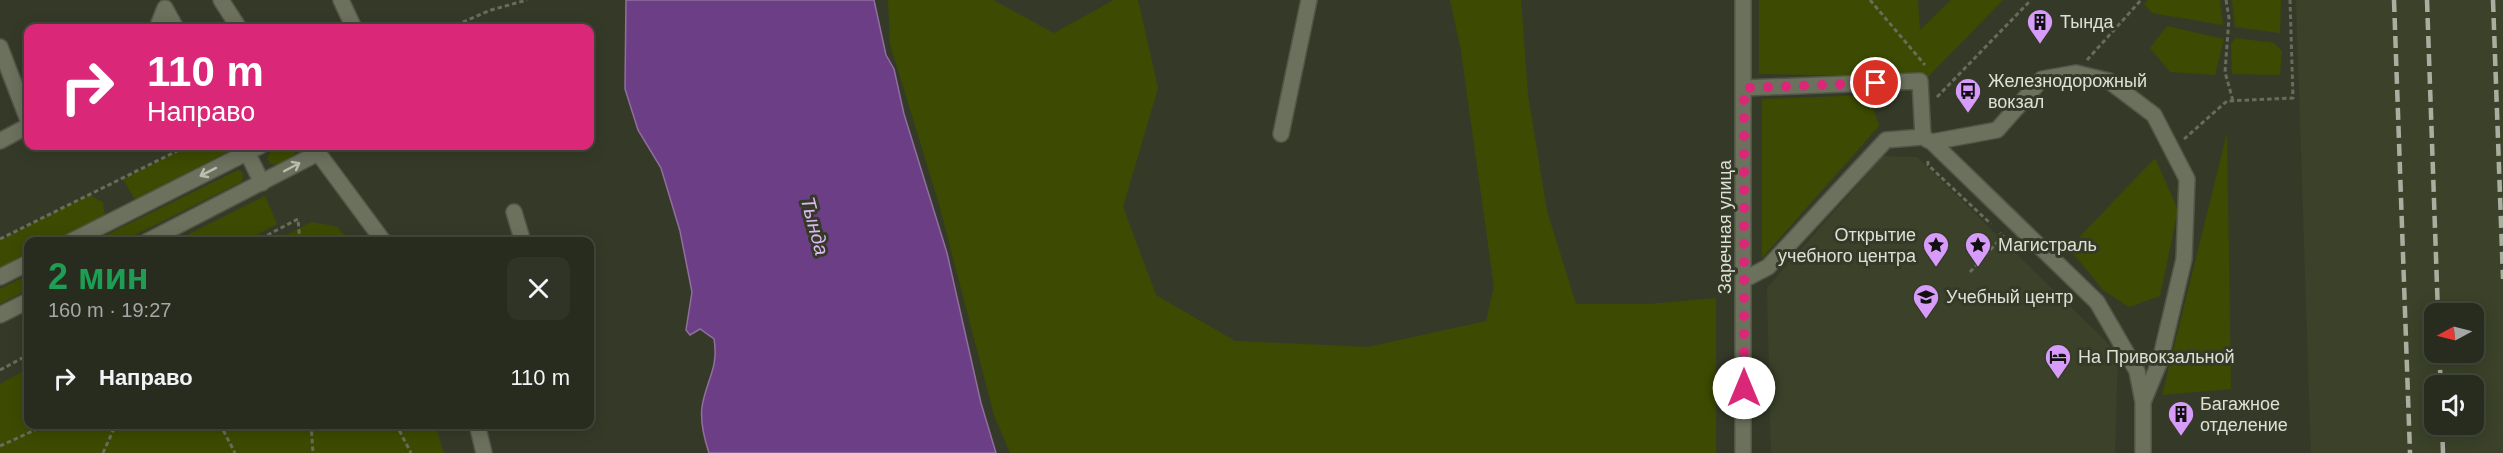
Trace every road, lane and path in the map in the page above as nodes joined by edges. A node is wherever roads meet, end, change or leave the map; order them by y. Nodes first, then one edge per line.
1 (221, 0) edge
2 (341, 0) edge
3 (527, 0) edge
4 (1309, 0) edge
5 (1743, 0) edge
6 (2031, 0) edge
7 (2141, 0) edge
8 (2226, 0) edge
9 (2290, 0) edge
10 (159, 24) edge
11 (174, 24) edge
12 (236, 24) edge
13 (352, 24) edge
14 (458, 24) edge
15 (0, 47) edge
16 (2076, 73) junction
17 (1744, 88) junction
18 (1935, 99) dead end
19 (2233, 101) junction
20 (24, 110) edge
21 (24, 128) edge
22 (1281, 134) dead end
23 (1927, 140) junction
24 (0, 141) edge
25 (179, 150) edge
26 (251, 150) edge
27 (253, 150) edge
28 (314, 150) edge
29 (317, 150) edge
30 (2172, 150) junction
31 (262, 183) junction
32 (514, 212) dead end
33 (80, 237) edge
34 (156, 237) edge
35 (264, 237) edge
36 (300, 237) edge
37 (380, 237) edge
38 (522, 237) edge
39 (0, 239) edge
40 (24, 265) edge
41 (0, 277) edge
42 (1745, 279) junction
43 (24, 303) edge
44 (0, 315) edge
45 (24, 357) edge
46 (0, 370) edge
47 (2143, 402) junction
48 (37, 429) edge
49 (114, 429) edge
50 (223, 429) edge
51 (311, 429) edge
52 (399, 429) edge
53 (478, 429) edge
54 (0, 446) edge
55 (103, 453) edge
56 (235, 453) edge
57 (313, 453) edge
58 (411, 453) edge
59 (484, 453) edge
60 (1743, 453) edge
61 (2143, 453) edge

1 - 12 street
2 - 13 street
3 - 14 path
4 - 22 street
5 - 17 street, Заречная улица
6 - 18 path
7 - 16 path
8 - 19 path
9 - 19 path
10 - 11 street
15 - 20 street
16 - 23 street
16 - 30 street
17 - 23 street
17 - 42 street, Заречная улица
19 - 30 path
21 - 24 street
23 - 42 street
23 - 47 street
25 - 39 path
26 -> 33 street
27 - 31 street
31 -> 28 street
29 - 37 street
30 - 47 street
31 - 34 street
32 - 38 street
35 - 36 path
40 - 41 street
42 - 60 street, Заречная улица
43 - 44 street
45 - 46 path
47 - 61 street
48 - 54 path
49 - 55 path
50 - 56 path
51 - 57 path
52 - 58 path
53 - 59 street

